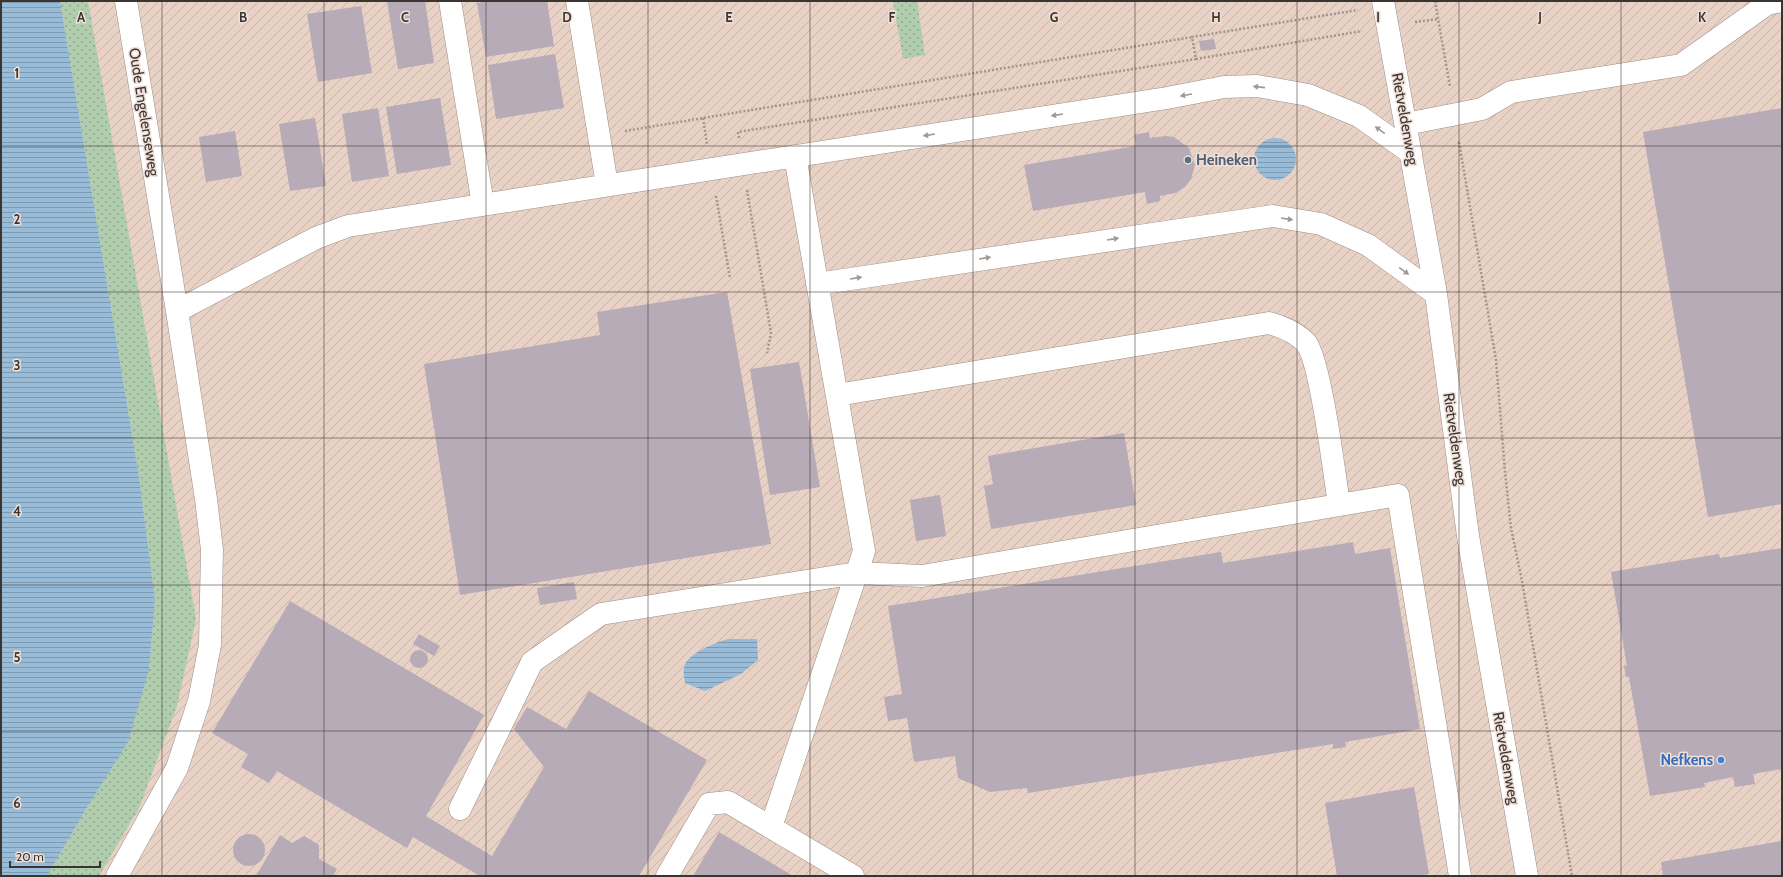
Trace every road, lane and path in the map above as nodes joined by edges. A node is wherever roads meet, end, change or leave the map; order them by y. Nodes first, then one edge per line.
1 (126, 1) edge
2 (450, 1) edge
3 (577, 1) edge
4 (1435, 1) edge
5 (1782, 1) edge
6 (1385, 11) edge
7 (1438, 19) junction
8 (1215, 33) dead end
9 (1192, 37) dead end
10 (1196, 58) dead end
11 (1454, 114) junction
12 (703, 118) junction
13 (1406, 124) junction
14 (598, 136) junction
15 (1411, 153) junction
16 (795, 156) junction
17 (711, 169) junction
18 (607, 185) junction
19 (482, 205) junction
20 (730, 278) dead end
21 (818, 284) junction
22 (1436, 294) junction
23 (177, 311) junction
24 (837, 395) junction
25 (1339, 505) junction
26 (857, 572) junction
27 (460, 809) dead end
28 (771, 827) junction
29 (117, 876) edge
30 (667, 876) edge
31 (853, 876) edge
32 (1460, 876) edge
33 (1527, 876) edge
34 (1572, 876) edge

1 - 23 street, Oude Engelenseweg
2 - 19 street
3 - 14 street
4 - 7 path
5 - 11 street
6 - 7 path
6 - 8 path
6 - 10 path
6 - 13 street, Rietveldenweg
7 - 11 path
9 - 12 path
11 - 13 street
11 - 34 path
12 - 14 path
12 - 17 path
13 - 15 street, Rietveldenweg
14 - 18 street
15 -> 16 street
15 - 22 street, Rietveldenweg
16 - 17 street
16 - 21 street
17 - 18 street
17 - 20 path
18 - 19 street
19 - 23 street
21 -> 22 street
21 - 24 street
22 - 33 street, Rietveldenweg
23 - 29 street, Oude Engelenseweg
24 - 25 street
24 - 26 street
25 - 26 street
25 - 32 street
26 - 27 street
26 - 28 street
28 - 30 street
28 - 31 street

